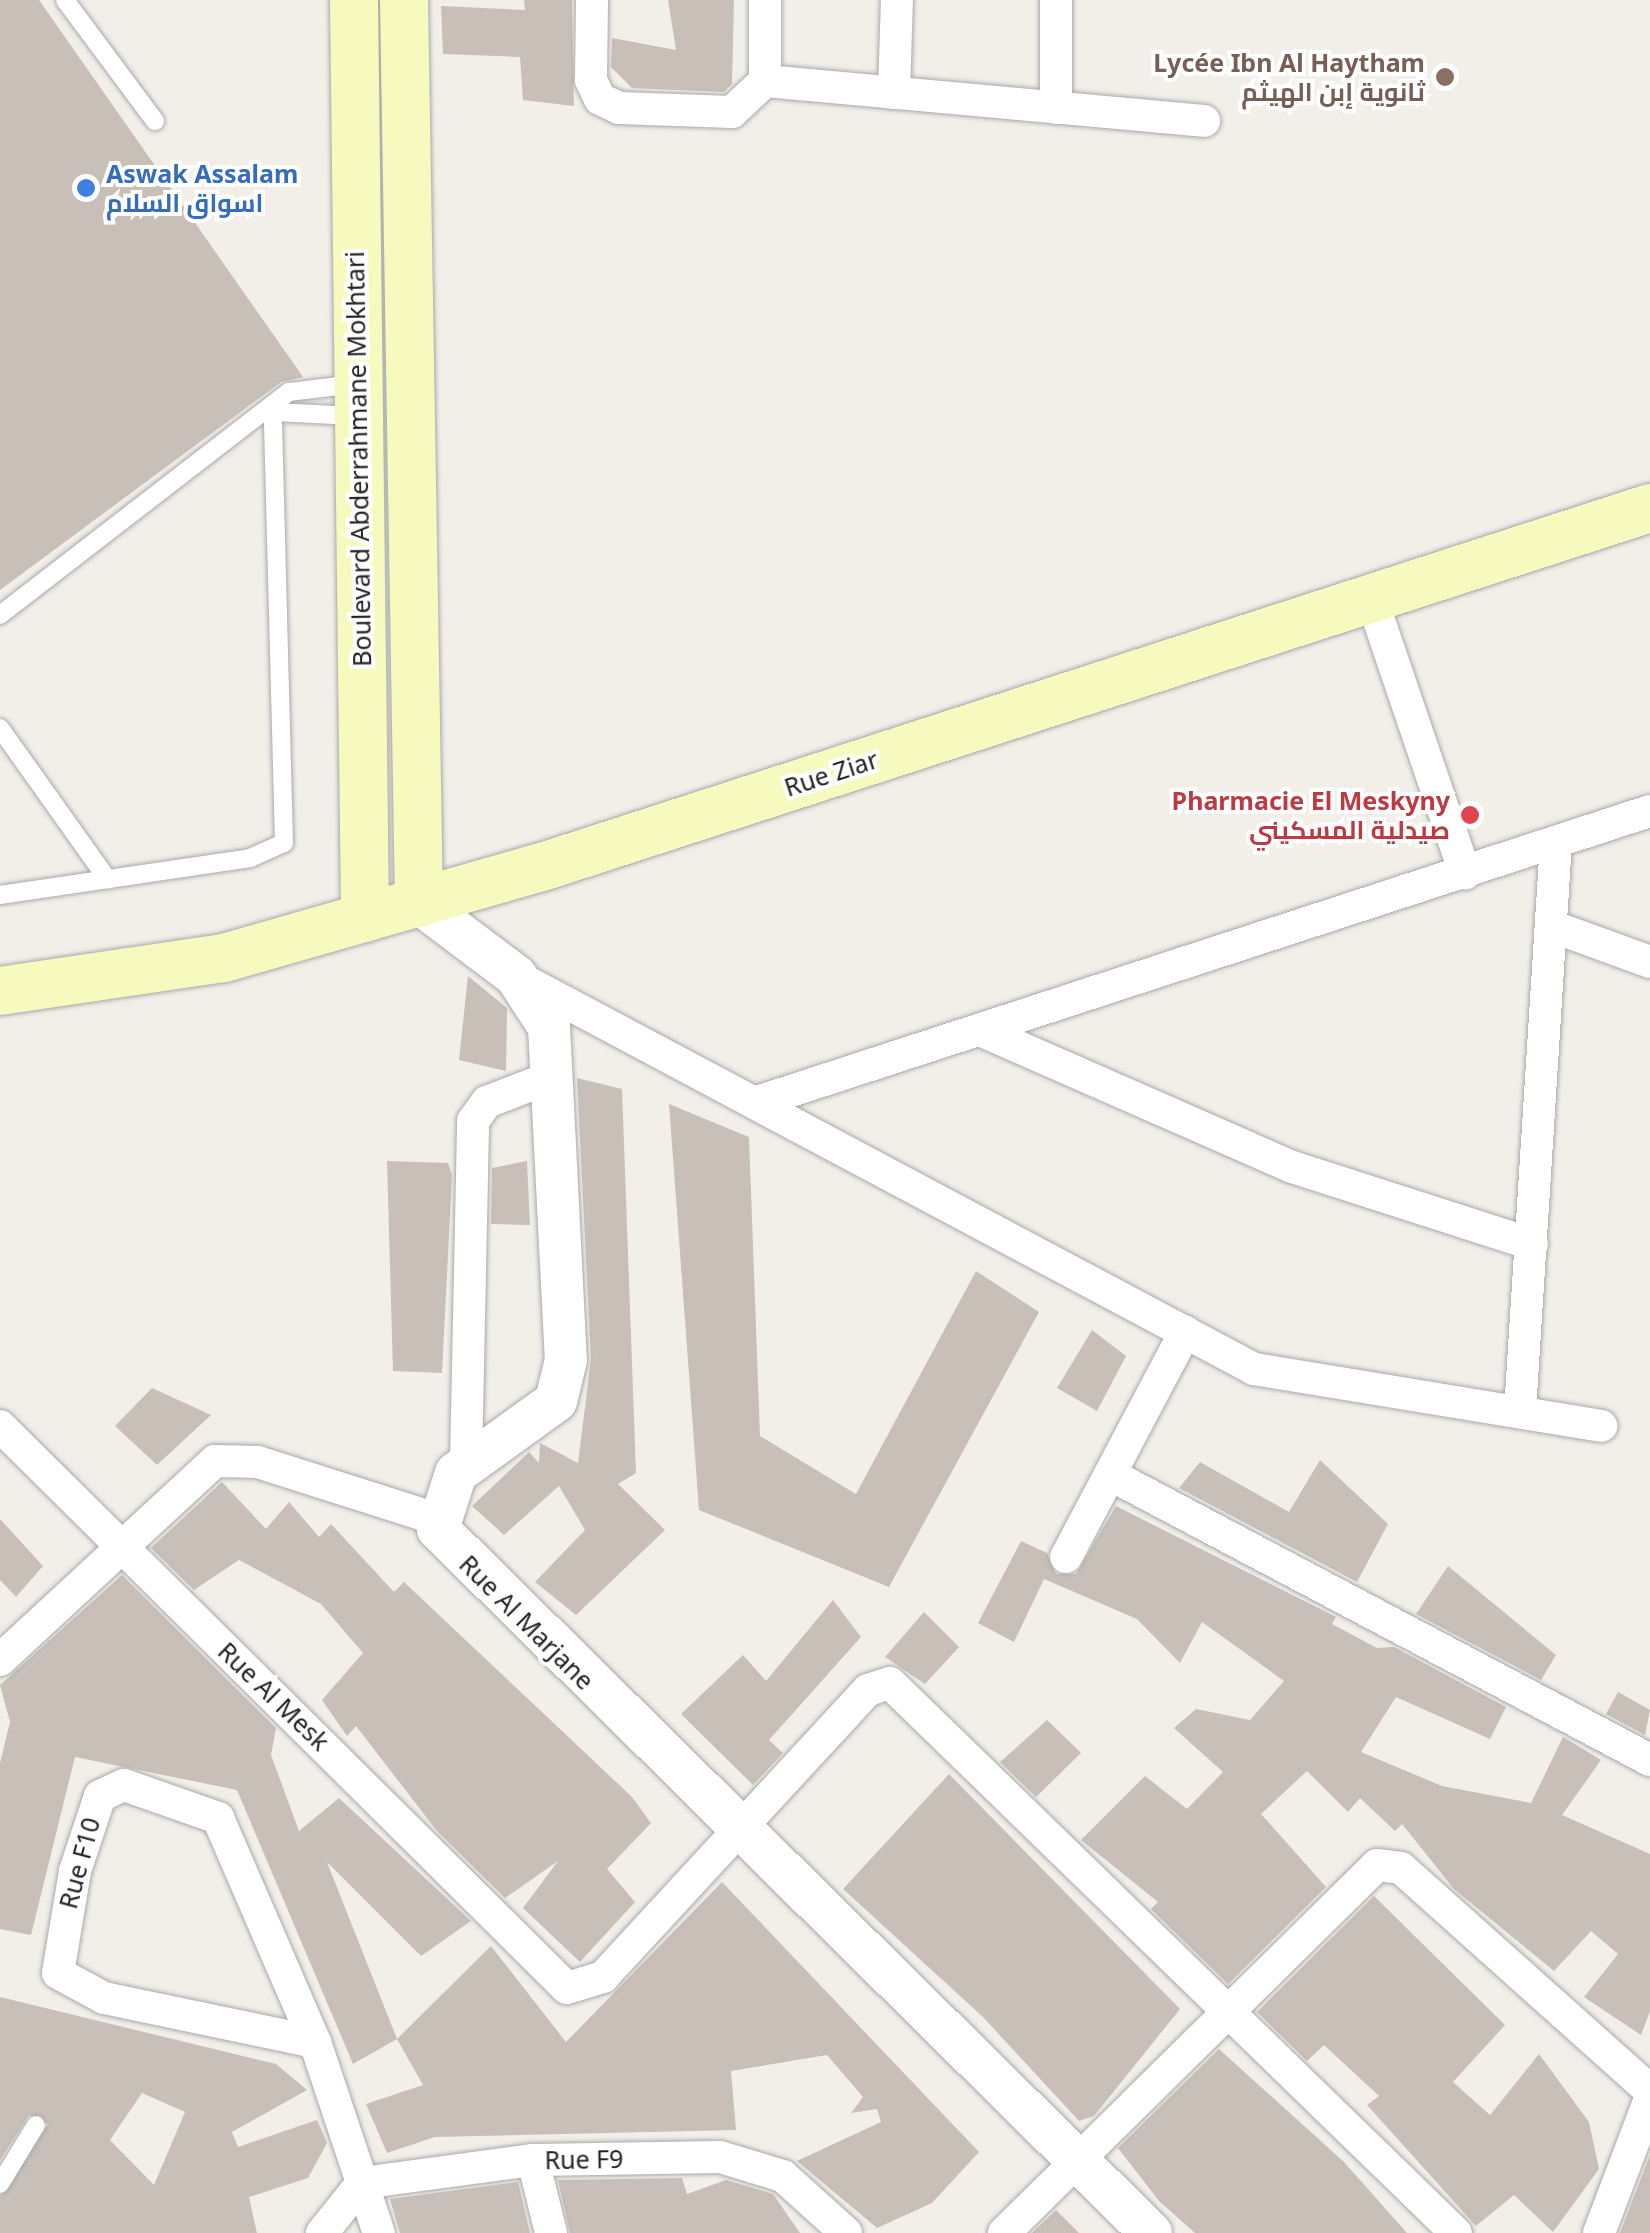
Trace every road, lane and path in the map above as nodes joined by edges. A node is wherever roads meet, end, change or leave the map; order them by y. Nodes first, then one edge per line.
1 (65, 0) edge
2 (354, 0) edge
3 (404, 0) edge
4 (592, 0) edge
5 (765, 0) edge
6 (897, 0) edge
7 (1056, 0) edge
8 (765, 81) junction
9 (894, 93) junction
10 (1056, 108) junction
11 (1204, 121) dead end
12 (155, 122) dead end
13 (356, 162) junction
14 (407, 162) junction
15 (410, 396) junction
16 (356, 400) junction
17 (272, 412) junction
18 (1650, 508) edge
19 (1371, 597) junction
20 (0, 615) edge
21 (0, 728) edge
22 (1650, 811) edge
23 (1556, 842) junction
24 (1465, 872) junction
25 (108, 880) junction
26 (0, 895) edge
27 (419, 903) junction
28 (365, 918) junction
29 (1554, 927) junction
30 (1650, 962) edge
31 (516, 976) junction
32 (0, 991) edge
33 (980, 1030) junction
34 (554, 1076) junction
35 (758, 1102) junction
36 (1532, 1244) junction
37 (1185, 1332) junction
38 (1520, 1411) junction
39 (0, 1426) edge
40 (1601, 1426) dead end
41 (466, 1462) junction
42 (1111, 1475) junction
43 (437, 1519) junction
44 (120, 1545) junction
45 (1066, 1557) dead end
46 (0, 1660) edge
47 (1650, 1760) edge
48 (739, 1830) junction
49 (1229, 2015) junction
50 (315, 2042) junction
51 (1650, 2091) edge
52 (1648, 2118) edge
53 (36, 2125) dead end
54 (533, 2160) junction
55 (1079, 2162) junction
56 (362, 2183) junction
57 (0, 2184) edge
58 (322, 2233) edge
59 (379, 2233) edge
60 (551, 2233) edge
61 (846, 2233) edge
62 (1004, 2233) edge
63 (1151, 2233) edge
64 (1456, 2233) edge
65 (1600, 2233) edge

1 - 12 lane
2 - 13 main road, Boulevard Abderrahmane Mokhtari
3 - 14 main road
4 - 8 street
5 - 8 street
6 - 9 street
7 - 10 street
8 - 9 street
9 - 10 street
10 - 11 street
13 - 14 main road
13 - 16 main road, Boulevard Abderrahmane Mokhtari
14 - 15 main road
15 - 16 main road
15 - 27 main road
16 - 17 lane
16 - 17 lane
16 - 28 main road, Boulevard Abderrahmane Mokhtari
17 - 20 lane
17 - 25 lane
18 - 19 main road, Rue Ziar
19 - 24 street
19 - 27 main road, Rue Ziar
21 - 25 lane
22 - 23 street
23 - 24 street
23 - 29 street
24 - 33 street
25 - 26 lane
27 - 28 main road, Rue Ziar
27 - 31 street
28 - 32 main road, Rue Ziar
29 - 30 street
29 - 36 street
31 - 34 street
31 - 35 street
33 - 35 street
33 - 36 street
34 - 41 street
34 - 41 street
35 - 37 street
36 - 38 street
37 - 38 street
37 - 42 street
38 - 40 street
39 - 44 street, Rue Al Mesk
41 - 43 street
42 - 45 street
42 - 47 street
43 - 44 street
43 - 48 street, Rue Al Marjane
44 - 46 street
44 - 48 street, Rue Al Mesk
48 - 49 street
48 - 55 street, Rue Al Marjane
49 - 51 street
49 - 55 street
49 - 64 street
50 - 50 street, Rue F10
50 - 56 street, Rue F10
52 - 65 street
53 - 57 lane
54 - 56 street, Rue F9
54 - 60 street
54 - 61 street, Rue F9
55 - 62 street
55 - 63 street, Rue Al Marjane
56 - 58 street
56 - 59 street, Rue F10

